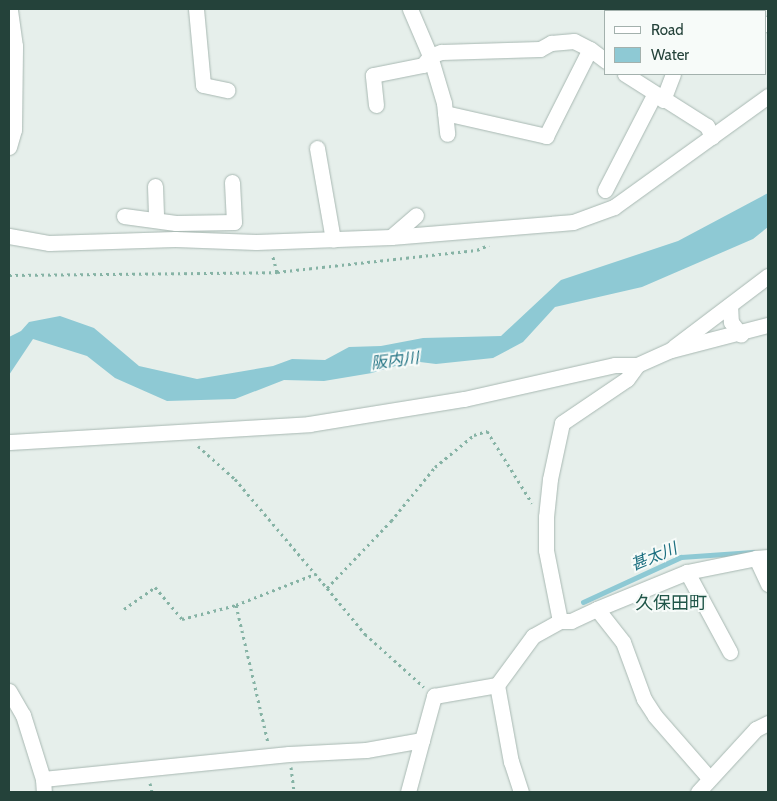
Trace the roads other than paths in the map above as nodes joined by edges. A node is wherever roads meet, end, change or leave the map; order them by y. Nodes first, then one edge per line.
1 (10, 9) edge
2 (196, 9) edge
3 (410, 9) edge
4 (590, 49) junction
5 (430, 56) junction
6 (604, 60) edge
7 (626, 75) edge
8 (672, 75) edge
9 (11, 85) edge
10 (227, 90) dead end
11 (768, 96) edge
12 (658, 97) junction
13 (376, 105) dead end
14 (446, 112) junction
15 (447, 134) dead end
16 (712, 137) junction
17 (9, 147) edge
18 (316, 148) dead end
19 (232, 182) dead end
20 (156, 186) dead end
21 (605, 190) dead end
22 (416, 215) dead end
23 (124, 216) dead end
24 (156, 219) junction
25 (176, 223) junction
26 (9, 236) edge
27 (391, 237) junction
28 (175, 240) junction
29 (332, 240) junction
30 (768, 276) edge
31 (730, 305) junction
32 (768, 326) edge
33 (741, 335) junction
34 (671, 350) junction
35 (637, 365) junction
36 (9, 442) edge
37 (762, 557) edge
38 (687, 572) junction
39 (768, 584) edge
40 (597, 609) junction
41 (560, 621) junction
42 (730, 652) dead end
43 (497, 685) junction
44 (9, 691) edge
45 (768, 724) edge
46 (422, 740) junction
47 (709, 778) junction
48 (43, 786) edge
49 (408, 792) edge
50 (521, 792) edge
51 (698, 792) edge

1 - 9 street
2 - 10 street
3 - 5 street
4 - 5 street
4 - 6 street
4 - 14 street
5 - 13 street
5 - 14 street
7 - 12 street
8 - 12 street
9 - 17 street
11 - 16 street
12 - 16 street
12 - 21 street
14 - 15 street
16 - 27 street
18 - 29 street
19 - 25 street
20 - 24 street
22 - 27 street
23 - 24 street
24 - 25 street
25 - 28 street
26 - 28 street
27 - 29 street
28 - 29 street
30 - 31 street
31 - 33 street
31 - 34 street
32 - 33 street
33 - 34 street
34 - 35 street
35 - 36 street
35 - 41 street
37 - 38 street
37 - 39 street
38 - 40 street
38 - 42 street
40 - 41 street
40 - 47 street
41 - 43 street
43 - 46 street
43 - 50 street
44 - 48 street
45 - 47 street
46 - 48 street
46 - 49 street
47 - 51 street

